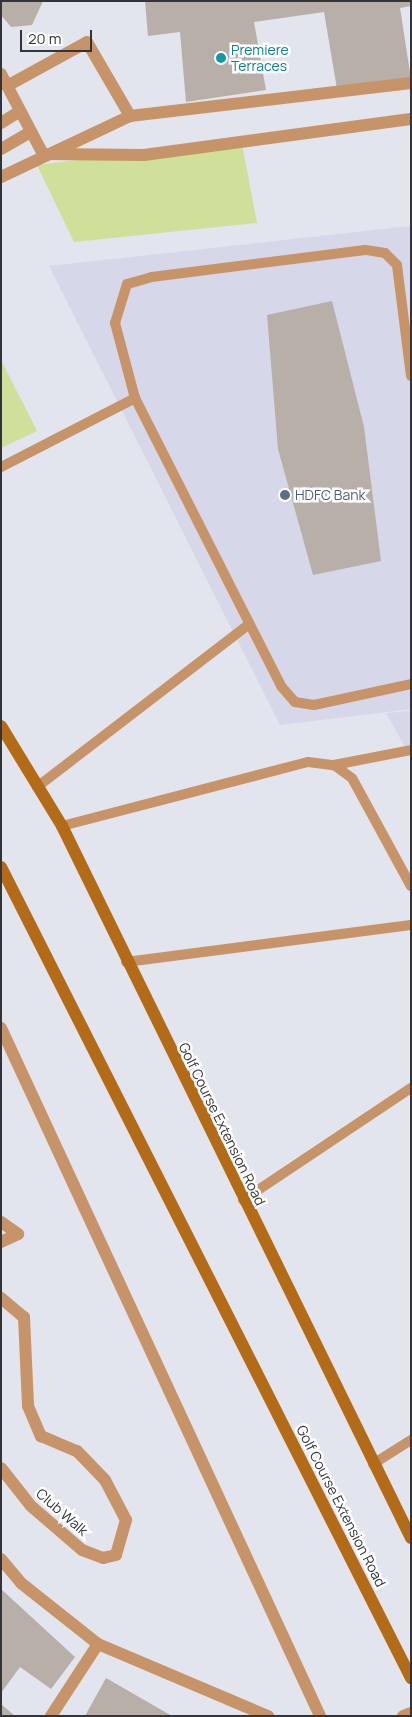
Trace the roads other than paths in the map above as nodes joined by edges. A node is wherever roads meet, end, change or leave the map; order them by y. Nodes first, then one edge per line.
1 (1, 74) edge
2 (411, 83) edge
3 (7, 86) junction
4 (20, 111) junction
5 (130, 116) junction
6 (411, 119) edge
7 (1, 122) edge
8 (31, 132) junction
9 (1, 149) edge
10 (43, 154) junction
11 (1, 177) edge
12 (411, 376) edge
13 (135, 398) junction
14 (1, 466) edge
15 (248, 625) junction
16 (411, 684) edge
17 (1, 726) edge
18 (411, 750) edge
19 (334, 765) junction
20 (37, 787) junction
21 (62, 826) junction
22 (1, 867) edge
23 (411, 886) edge
24 (411, 925) edge
25 (126, 962) junction
26 (1, 1028) edge
27 (411, 1088) edge
28 (243, 1200) junction
29 (1, 1222) edge
30 (1, 1242) edge
31 (1, 1298) edge
32 (411, 1440) edge
33 (373, 1464) junction
34 (1, 1468) edge
35 (411, 1538) edge
36 (1, 1559) edge
37 (98, 1644) junction
38 (411, 1678) edge
39 (411, 1713) edge
40 (51, 1716) edge
41 (268, 1716) edge
42 (320, 1716) edge
43 (403, 1716) edge

1 - 3 street
2 - 5 street
3 - 4 street
3 - 5 street
4 - 7 street
4 - 8 street
5 - 10 street
6 - 10 street
8 - 9 street
8 - 10 street
10 - 11 street
12 - 13 lane
13 - 14 lane
13 - 15 lane
15 - 16 lane
15 - 20 lane
17 - 20 main road, Golf Course Extension Road
18 - 19 lane
19 - 21 lane
19 - 23 lane
20 - 21 main road, Golf Course Extension Road
21 - 25 main road, Golf Course Extension Road
22 - 38 main road, Golf Course Extension Road
24 - 25 lane
25 - 28 main road, Golf Course Extension Road
26 - 42 street
27 - 28 lane
28 - 33 main road, Golf Course Extension Road
29 - 30 street
31 - 34 street, Club Walk
32 - 33 lane
33 - 35 main road, Golf Course Extension Road
36 - 37 street
37 - 40 street
37 - 41 street
39 - 43 street

